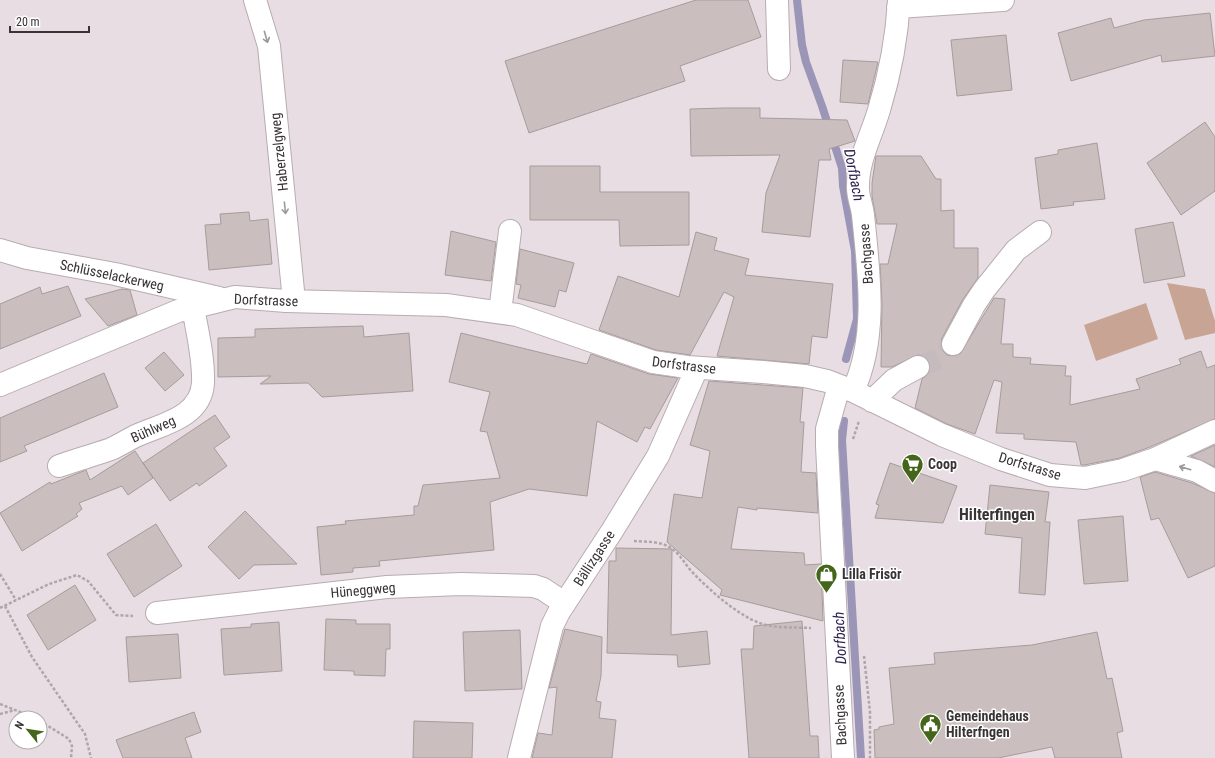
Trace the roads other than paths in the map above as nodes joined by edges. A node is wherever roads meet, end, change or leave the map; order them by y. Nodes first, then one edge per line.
1 (777, 0) edge
2 (1003, 0) edge
3 (260, 2) edge
4 (899, 3) edge
5 (779, 69) dead end
6 (510, 231) dead end
7 (1040, 232) dead end
8 (0, 250) edge
9 (224, 300) junction
10 (294, 301) junction
11 (193, 307) junction
12 (500, 312) junction
13 (953, 344) tunnel mouth
14 (918, 367) tunnel mouth
15 (697, 368) junction
16 (0, 385) edge
17 (857, 394) junction
18 (1215, 431) edge
19 (1155, 459) junction
20 (59, 466) dead end
21 (1215, 480) edge
22 (564, 603) junction
23 (157, 613) road end
24 (519, 758) edge
25 (843, 758) edge

1 - 5 street
2 - 4 street
3 -> 10 street, Haberzelgweg
4 - 17 street, Bachgasse
6 - 12 street
7 - 13 street
8 - 9 street, Schlüsselackerweg
9 - 10 street, Dorfstrasse
9 - 11 street, Dorfstrasse
10 - 12 street, Dorfstrasse
11 - 16 street, Dorfstrasse
11 - 20 street, Bühlweg
12 - 15 street, Dorfstrasse
14 - 17 street
15 - 17 street, Dorfstrasse
15 - 22 street, Bällizgasse
17 - 19 street, Dorfstrasse
17 - 25 street, Bachgasse
18 - 19 street, Dorfstrasse
21 -> 19 street
22 - 23 street, Hüneggweg
22 - 24 street, Bällizgasse

